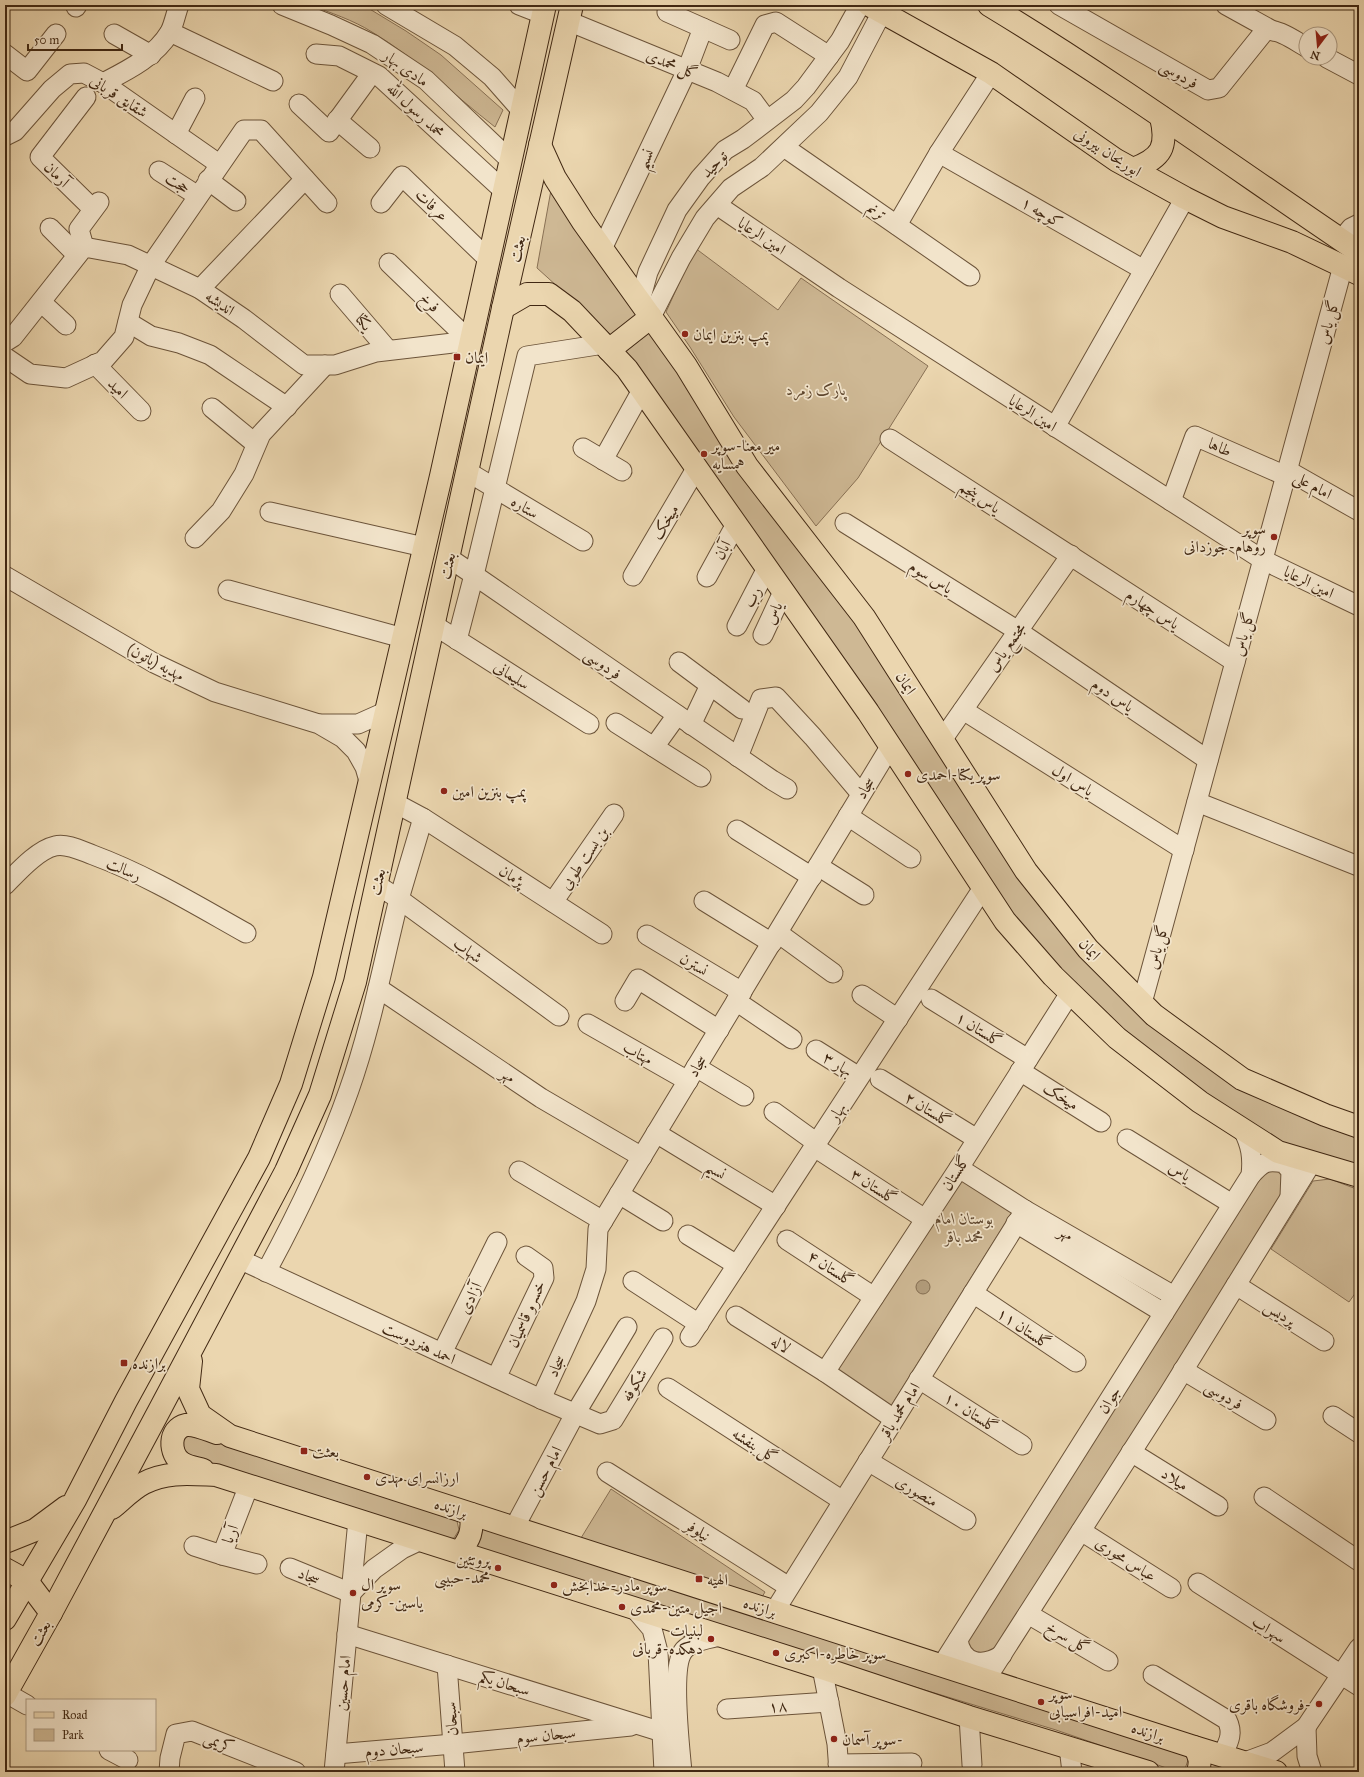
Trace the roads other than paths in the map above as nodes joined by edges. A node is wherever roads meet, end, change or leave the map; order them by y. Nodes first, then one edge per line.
1 (179, 5) edge
2 (282, 5) edge
3 (386, 5) edge
4 (519, 5) edge
5 (860, 5) edge
6 (1059, 5) edge
7 (1227, 5) edge
8 (995, 7) edge
9 (875, 8) edge
10 (544, 10) edge
11 (668, 12) dead end
12 (570, 13) edge
13 (703, 28) junction
14 (1273, 31) junction
15 (170, 32) junction
16 (56, 34) dead end
17 (114, 34) dead end
18 (730, 40) dead end
19 (1298, 43) edge
20 (5, 54) edge
21 (316, 54) dead end
22 (151, 55) junction
23 (829, 56) junction
24 (1338, 64) edge
25 (687, 70) junction
26 (372, 73) junction
27 (991, 73) junction
28 (1359, 75) edge
29 (273, 81) dead end
30 (103, 83) junction
31 (733, 90) junction
32 (86, 97) dead end
33 (195, 98) dead end
34 (299, 104) dead end
35 (521, 110) junction
36 (1161, 117) junction
37 (338, 120) junction
38 (767, 120) junction
39 (176, 134) junction
40 (5, 136) edge
41 (540, 145) junction
42 (784, 147) junction
43 (370, 148) dead end
44 (940, 153) junction
45 (510, 160) junction
46 (219, 164) junction
47 (1133, 169) junction
48 (160, 171) dead end
49 (306, 179) junction
50 (208, 180) junction
51 (503, 190) junction
52 (198, 196) junction
53 (1185, 198) junction
54 (236, 201) dead end
55 (327, 202) dead end
56 (381, 203) dead end
57 (716, 204) junction
58 (1359, 224) edge
59 (897, 225) junction
60 (50, 228) dead end
61 (1341, 240) junction
62 (602, 249) junction
63 (81, 251) junction
64 (488, 259) junction
65 (389, 263) dead end
66 (1354, 264) edge
67 (151, 266) junction
68 (1144, 270) junction
69 (970, 276) dead end
70 (200, 289) junction
71 (340, 294) dead end
72 (41, 302) junction
73 (503, 308) junction
74 (645, 309) junction
75 (128, 322) junction
76 (66, 325) dead end
77 (470, 341) junction
78 (5, 342) edge
79 (607, 347) junction
80 (388, 350) junction
81 (5, 357) edge
82 (95, 364) junction
83 (325, 365) junction
84 (642, 390) junction
85 (286, 407) junction
86 (212, 408) dead end
87 (141, 411) dead end
88 (1055, 427) junction
89 (890, 439) dead end
90 (256, 444) junction
91 (583, 448) dead end
92 (603, 460) junction
93 (697, 467) junction
94 (622, 471) dead end
95 (468, 472) junction
96 (1286, 473) junction
97 (495, 488) junction
98 (1171, 501) junction
99 (1359, 511) edge
100 (270, 512) dead end
101 (844, 523) dead end
102 (736, 524) junction
103 (195, 538) dead end
104 (583, 541) dead end
105 (424, 547) junction
106 (1071, 555) junction
107 (449, 558) junction
108 (1263, 560) junction
109 (767, 568) junction
110 (474, 575) junction
111 (5, 576) edge
112 (633, 576) dead end
113 (707, 577) dead end
114 (228, 590) dead end
115 (783, 592) junction
116 (1359, 606) edge
117 (434, 625) junction
118 (737, 626) dead end
119 (1018, 631) junction
120 (763, 635) dead end
121 (403, 638) junction
122 (457, 640) junction
123 (679, 662) dead end
124 (1235, 662) junction
125 (710, 685) junction
126 (742, 709) dead end
127 (963, 710) junction
128 (386, 712) junction
129 (684, 720) junction
130 (616, 723) dead end
131 (319, 724) junction
132 (589, 724) dead end
133 (942, 740) junction
134 (654, 747) junction
135 (890, 747) junction
136 (738, 757) junction
137 (1208, 760) junction
138 (701, 777) dead end
139 (369, 781) junction
140 (787, 789) dead end
141 (862, 794) junction
142 (1197, 802) junction
143 (395, 803) junction
144 (614, 814) dead end
145 (848, 816) junction
146 (423, 818) junction
147 (737, 830) dead end
148 (1184, 850) junction
149 (911, 858) dead end
150 (1358, 866) edge
151 (815, 871) junction
152 (5, 885) edge
153 (377, 885) junction
154 (983, 888) junction
155 (864, 895) dead end
156 (399, 899) junction
157 (704, 901) dead end
158 (553, 902) junction
159 (246, 933) dead end
160 (602, 934) dead end
161 (647, 935) dead end
162 (775, 938) junction
163 (833, 973) dead end
164 (378, 988) junction
165 (1070, 993) junction
166 (862, 995) dead end
167 (739, 997) junction
168 (931, 999) dead end
169 (625, 1001) dead end
170 (1142, 1003) junction
171 (559, 1016) dead end
172 (898, 1019) junction
173 (588, 1024) dead end
174 (719, 1030) junction
175 (792, 1039) dead end
176 (816, 1050) dead end
177 (1024, 1065) junction
178 (692, 1074) junction
179 (860, 1077) junction
180 (880, 1079) dead end
181 (744, 1096) dead end
182 (774, 1112) dead end
183 (1101, 1122) dead end
184 (1359, 1127) edge
185 (1243, 1130) junction
186 (656, 1133) junction
187 (1127, 1139) dead end
188 (977, 1140) junction
189 (819, 1148) junction
190 (642, 1157) junction
191 (259, 1158) junction
192 (1312, 1162) junction
193 (959, 1168) junction
194 (286, 1171) junction
195 (519, 1171) dead end
196 (1250, 1175) junction
197 (1359, 1176) edge
198 (620, 1194) junction
199 (1290, 1197) junction
200 (1232, 1204) junction
201 (776, 1206) junction
202 (1020, 1216) junction
203 (925, 1219) junction
204 (603, 1221) junction
205 (663, 1221) dead end
206 (688, 1235) dead end
207 (787, 1240) dead end
208 (497, 1242) dead end
209 (526, 1256) dead end
210 (239, 1259) junction
211 (737, 1265) junction
212 (266, 1272) junction
213 (633, 1281) dead end
214 (1236, 1285) junction
215 (973, 1293) junction
216 (1174, 1296) junction
217 (874, 1297) junction
218 (1164, 1312) junction
219 (736, 1316) dead end
220 (627, 1327) dead end
221 (663, 1338) dead end
222 (1324, 1341) dead end
223 (192, 1349) junction
224 (442, 1353) junction
225 (1076, 1362) dead end
226 (1183, 1370) junction
227 (825, 1372) junction
228 (496, 1378) junction
229 (919, 1379) junction
230 (668, 1388) dead end
231 (540, 1399) junction
232 (575, 1414) junction
233 (1334, 1416) dead end
234 (894, 1419) junction
235 (1266, 1420) dead end
236 (600, 1424) joint
237 (1359, 1433) edge
238 (230, 1436) junction
239 (1022, 1445) dead end
240 (1131, 1452) junction
241 (868, 1461) junction
242 (607, 1472) dead end
243 (216, 1475) junction
244 (249, 1485) junction
245 (1264, 1497) dead end
246 (74, 1500) junction
247 (843, 1501) junction
248 (1218, 1506) dead end
249 (471, 1514) junction
250 (103, 1516) junction
251 (358, 1520) junction
252 (966, 1520) dead end
253 (514, 1528) junction
254 (1081, 1531) junction
255 (421, 1540) junction
256 (5, 1542) edge
257 (194, 1546) dead end
258 (460, 1552) junction
259 (222, 1555) junction
260 (1359, 1561) edge
261 (257, 1564) dead end
262 (290, 1568) dead end
263 (5, 1569) edge
264 (27, 1581) junction
265 (1198, 1583) dead end
266 (789, 1587) junction
267 (1170, 1588) dead end
268 (351, 1593) junction
269 (8, 1606) edge
270 (634, 1608) junction
271 (774, 1612) junction
272 (51, 1613) junction
273 (1028, 1614) junction
274 (347, 1634) junction
275 (721, 1636) junction
276 (958, 1640) junction
277 (1359, 1648) edge
278 (1002, 1655) junction
279 (658, 1658) junction
280 (679, 1661) junction
281 (1108, 1661) dead end
282 (447, 1665) junction
283 (942, 1665) junction
284 (822, 1668) junction
285 (1153, 1675) dead end
286 (1341, 1675) junction
287 (986, 1680) junction
288 (1359, 1686) edge
289 (6, 1694) edge
290 (829, 1702) junction
291 (26, 1704) edge
292 (727, 1709) dead end
293 (970, 1717) junction
294 (640, 1725) junction
295 (1306, 1727) junction
296 (662, 1732) junction
297 (453, 1744) junction
298 (1069, 1746) junction
299 (1194, 1747) junction
300 (111, 1751) edge
301 (128, 1760) dead end
302 (1227, 1762) edge
303 (335, 1763) edge
304 (912, 1763) dead end
305 (972, 1766) dead end
306 (839, 1768) edge
307 (173, 1770) edge
308 (296, 1772) edge
309 (455, 1772) edge
310 (664, 1772) edge
311 (682, 1772) edge
312 (1072, 1772) edge
313 (1148, 1772) edge
314 (1198, 1772) edge
315 (1276, 1772) edge
316 (1312, 1772) edge

1 - 15 street
2 - 45 street, مادی بهار
3 - 35 street
4 - 10 street
5 - 23 street, توحید
6 - 14 street, فردوسی
7 - 14 street
8 - 36 main road
9 - 27 main road, ابوریحان بیرونی
9 - 42 street
10 - 35 main road, بعثت
11 - 13 street
12 - 25 street, گل محمدی
12 - 41 main road, بعثت
13 - 18 street
13 - 25 street, نسیم
14 - 19 street
15 - 22 street
15 - 29 street
16 - 20 street
17 - 22 street
21 - 26 street, محمد رسول الله
22 - 30 street
23 - 31 street
23 - 38 street, توحید
24 - 28 street
25 - 31 street, گل محمدی
25 - 62 street, نسیم
26 - 37 street
26 - 51 street, محمد رسول الله
27 - 44 street
27 - 47 main road, ابوریحان بیرونی
30 - 39 street, شقایق قربانی
30 - 40 street, شقایق قربانی
31 - 38 street, گل محمدی
32 - 63 street, آرمان
33 - 39 street
34 - 37 street
35 - 45 main road, بعثت
36 - 47 main road
36 - 61 main road
37 - 43 street
38 - 74 street, توحید
39 - 46 street, شقایق قربانی
41 - 62 main road, ایمان
41 - 73 main road, بعثت
42 - 57 street
42 - 59 street, ترنم
44 - 59 street
44 - 68 street, کوچه ۱
45 - 51 main road, بعثت
46 - 49 street
46 - 50 street
47 - 53 main road, ابوریحان بیرونی
48 - 52 street, حجت
49 - 55 street
49 - 70 street
50 - 52 street
50 - 54 street
51 - 64 main road, بعثت
52 - 67 street
53 - 66 main road, ابوریحان بیرونی
53 - 68 street
56 - 64 street, عرفات
57 - 74 street
57 - 88 street, امین الرعایا
58 - 61 street
59 - 69 street, ترنم
60 - 63 street
61 - 66 main road
62 - 74 main road, ایمان
63 - 67 street, اندیشه
63 - 72 street
64 - 77 main road, بعثت
65 - 77 street, فرخ
66 - 96 street, گل یاس
67 - 70 street, اندیشه
67 - 75 street
68 - 88 street
70 - 83 street, اندیشه
71 - 80 street, یکتا
72 - 76 street
72 - 78 street
73 - 79 main road
73 - 95 main road, بعثت
74 - 79 main road
74 - 133 main road, ایمان
75 - 82 street
75 - 85 street
77 - 80 street, اندیشه
77 - 105 main road, بعثت
79 - 84 main road
79 - 97 street
80 - 83 street, اندیشه
81 - 82 street
82 - 87 street, امید
83 - 85 street
84 - 92 street
84 - 93 main road
85 - 90 street
86 - 90 street
88 - 98 street, امین الرعایا
89 - 106 street, یاس پنجم
90 - 103 street
91 - 92 street
92 - 94 street
93 - 102 main road
93 - 112 street, میخک
95 - 97 street, ستاره
95 - 107 main road, بعثت
96 - 98 street, طاها
96 - 99 street, امام علی
96 - 108 street, گل یاس
97 - 104 street, ستاره
97 - 110 street
98 - 108 street, امین الرعایا
100 - 105 street, بعثت
101 - 119 street, یاس سوم
102 - 109 main road
102 - 113 street, آبان
105 - 121 main road, بعثت
106 - 119 street, مجتمع یاس
106 - 124 street, یاس چهارم
107 - 110 street, فردوسی
107 - 117 main road, بعثت
108 - 116 street, امین الرعایا
108 - 124 street, گل یاس
109 - 115 main road
109 - 118 street, رب
110 - 122 street
110 - 129 street, فردوسی
111 - 131 street, مهدیه (باتون)
114 - 121 street
115 - 120 street, یاس
115 - 135 main road
117 - 122 street, سلیمانی
117 - 143 main road, بعثت
119 - 127 street, مجتمع یاس
119 - 137 street, یاس دوم
121 - 128 main road, بعثت
122 - 132 street, سلیمانی
123 - 125 street
124 - 137 street, گل یاس
125 - 126 street
125 - 129 street
127 - 133 street, مجتمع یاس
127 - 148 street, یاس اول
128 - 131 street, مهدیه (باتون)
128 - 139 main road, بعثت
129 - 134 street
129 - 136 street, فردوسی
130 - 134 street
131 - 139 street, مهدیه (باتون)
133 - 170 main road, ایمان
134 - 138 street
135 - 141 street, سجاد
135 - 154 main road
136 - 140 street, فردوسی
136 - 141 street
137 - 142 street, گل یاس
139 - 191 main road, بعثت
141 - 145 street, سجاد
142 - 148 street, گل یاس
142 - 150 street
143 - 146 street, پژمان
143 - 153 main road, بعثت
144 - 158 street, بن بست طوبی
145 - 149 street
145 - 151 street, سجاد
146 - 156 street
146 - 158 street, پژمان
147 - 151 street
148 - 170 street, گل یاس
151 - 155 street
151 - 162 street, سجاد
152 - 159 street, رسالت
153 - 156 street, شهاب
153 - 194 main road, بعثت
154 - 165 main road
154 - 172 street, بهار
156 - 164 street
156 - 171 street, شهاب
157 - 162 street
158 - 160 street, پژمان
161 - 167 street, نسترن
162 - 163 street
162 - 167 street, سجاد
164 - 190 street, مهر
164 - 212 street
165 - 177 street, گلستان
165 - 185 main road
166 - 172 street
167 - 174 street, سجاد
167 - 175 street, نسترن
168 - 177 street, گلستان ۱
169 - 174 street
170 - 184 main road, ایمان
172 - 179 street, بهار
173 - 178 street, مهتاب
174 - 178 street, سجاد
176 - 179 street, بهار ۳
177 - 183 street, میخک
177 - 188 street, گلستان
178 - 181 street, مهتاب
178 - 186 street, سجاد
179 - 189 street, بهار
180 - 188 street, گلستان ۲
182 - 189 street, گلستان ۳
185 - 192 main road
185 - 196 street, جوان
186 - 190 street, سجاد
186 - 201 street, نسیم
187 - 200 street, یاس
188 - 193 street, گلستان
189 - 201 street, بهار
189 - 203 street, گلستان ۳
190 - 198 street, سجاد
191 - 194 main road
191 - 246 main road, بعثت
192 - 197 main road
192 - 199 street
193 - 202 street, مهر
193 - 203 street, گلستان
194 - 210 main road, بعثت
195 - 204 street
196 - 199 street
196 - 200 street, جوان
198 - 204 street, سجاد
198 - 205 street
199 - 214 street
200 - 216 street, جوان
201 - 211 street, بهار
202 - 215 street, امام محمد باقر
202 - 216 street, مهر
202 - 218 street, مهر
203 - 217 street, گلستان
204 - 231 street, سجاد
206 - 211 street
207 - 217 street, گلستان ۴
208 - 224 street, آزادی
209 - 228 street, خسرو قاسمیان
210 - 212 street, احمد هنردوست
210 - 223 main road, بعثت
211 - 213 street, بهار
212 - 224 street, احمد هنردوست
214 - 222 street, پردیس
214 - 226 street
215 - 225 street, گلستان ۱۱
215 - 229 street, امام محمد باقر
216 - 218 street, جوان
217 - 227 street, گلستان
218 - 276 street, جوان
219 - 227 street, لاله
220 - 232 street, امام حسن
221 - 236 street, شکوفه
223 - 238 main road, برازنده
223 - 250 main road, بعثت
224 - 228 street, احمد هنردوست
226 - 235 street, فردوسی
226 - 240 street
227 - 234 street, لاله
228 - 231 street, احمد هنردوست
229 - 234 street, امام محمد باقر
229 - 239 street, گلستان ۱۰
230 - 247 street, گل بنفشه
231 - 232 street, احمد هنردوست
232 - 236 street, احمد هنردوست
232 - 253 street, امام حسن
233 - 237 street
234 - 241 street, امام محمد باقر
238 - 243 main road
238 - 249 main road, برازنده
240 - 248 street, میلاد
240 - 254 street
241 - 247 street, امام محمد باقر
241 - 252 street, منصوری
242 - 266 street, نیلوفر
243 - 244 main road
243 - 250 main road
244 - 251 main road
244 - 259 street, آریا
245 - 260 street
246 - 256 main road
246 - 264 main road, بعثت
247 - 266 street, امام محمد باقر
249 - 253 main road, برازنده
249 - 258 main road
250 - 272 main road, بعثت
251 - 255 main road
251 - 268 street, امام حسین
253 - 271 main road, برازنده
254 - 267 street, عباس محوری
254 - 273 street
255 - 258 main road
255 - 268 street
257 - 259 street, آریا
258 - 270 main road
259 - 261 street
262 - 268 street, سجاد
263 - 264 main road
264 - 269 main road, بعثت
264 - 272 main road
265 - 286 street, سهراب
266 - 271 street, امام محمد باقر
268 - 274 street, امام حسین
269 - 272 main road
270 - 275 main road
270 - 279 street
271 - 283 main road, برازنده
272 - 289 main road, بعثت
273 - 278 street
273 - 281 street, گل سرخ
274 - 282 street, سبحان یکم
274 - 303 street, امام حسین
275 - 280 street
275 - 284 main road
276 - 278 street
276 - 283 street, جوان
277 - 286 street
278 - 287 street
279 - 280 street
279 - 296 street
280 - 311 street
282 - 294 street, سبحان یکم
282 - 297 street, سبحان
283 - 287 main road, برازنده
284 - 290 street
284 - 293 main road
285 - 302 street
286 - 288 street, سهراب
286 - 295 street
287 - 299 main road, برازنده
289 - 291 street
290 - 292 street, ۱۸
290 - 306 street
293 - 298 main road
293 - 305 street
294 - 296 street, سبحان یکم
294 - 297 street, سبحان سوم
295 - 302 street
295 - 316 street
296 - 310 street
297 - 303 street, سبحان دوم
297 - 309 street, سبحان
298 - 312 street
298 - 313 main road
299 - 302 main road, برازنده
299 - 314 main road
300 - 301 street
302 - 315 main road, برازنده
304 - 306 street
307 - 308 street, کریمی

